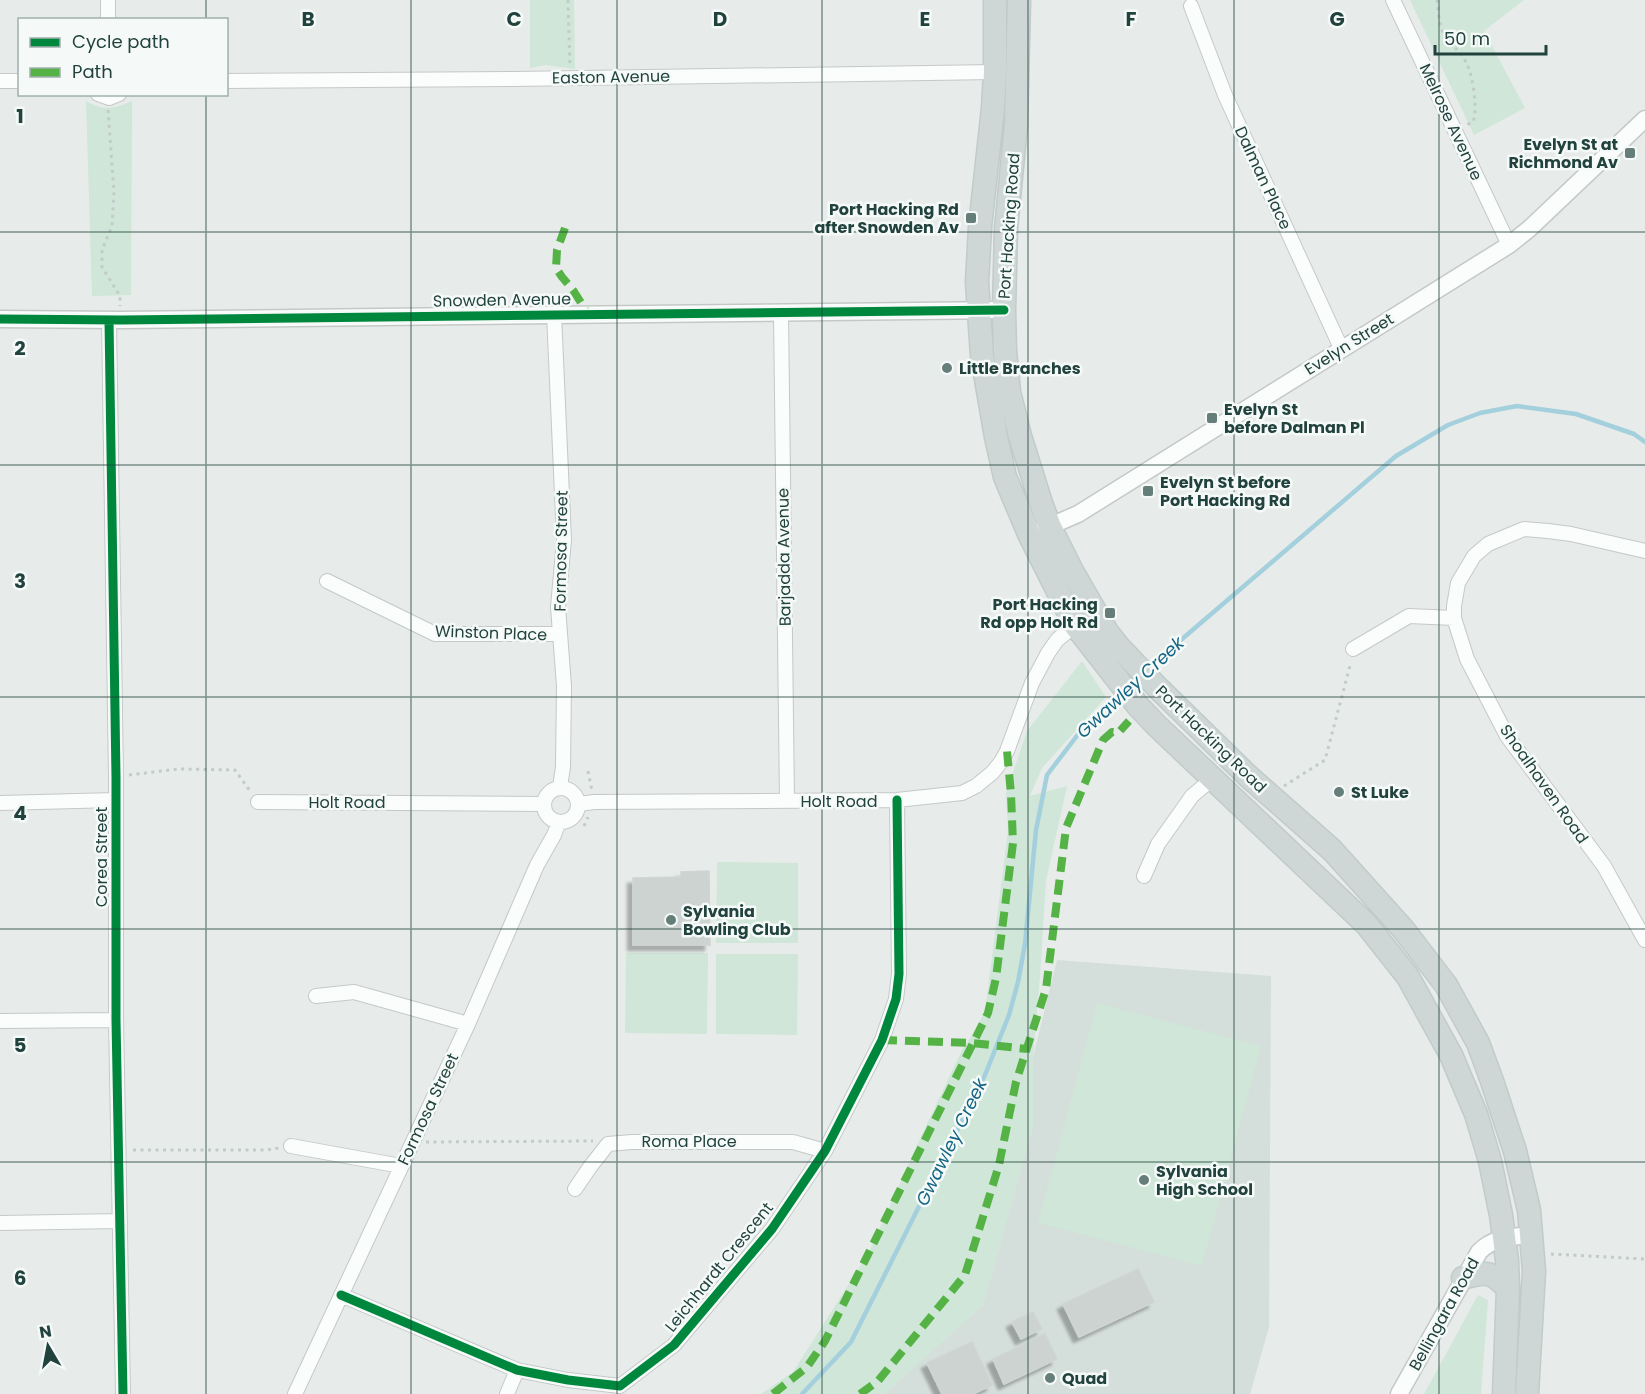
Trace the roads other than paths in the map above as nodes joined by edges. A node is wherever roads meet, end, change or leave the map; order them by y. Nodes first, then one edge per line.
1 (108, 0) edge
2 (995, 0) edge
3 (1019, 0) edge
4 (1393, 0) edge
5 (1191, 6) dead end
6 (108, 18) edge
7 (995, 72) junction
8 (0, 81) edge
9 (18, 81) edge
10 (228, 81) edge
11 (1645, 119) edge
12 (1509, 244) junction
13 (978, 310) junction
14 (1004, 310) junction
15 (781, 313) junction
16 (554, 314) junction
17 (0, 320) edge
18 (115, 320) junction
19 (1341, 348) junction
20 (1039, 531) junction
21 (1645, 551) edge
22 (327, 581) dead end
23 (1454, 618) junction
24 (1075, 625) junction
25 (560, 634) junction
26 (1353, 649) road end
27 (1212, 779) junction
28 (560, 787) junction
29 (115, 800) junction
30 (897, 800) junction
31 (787, 801) junction
32 (258, 802) road end
33 (0, 803) edge
34 (544, 804) junction
35 (579, 804) junction
36 (559, 822) junction
37 (1144, 876) dead end
38 (1645, 940) edge
39 (316, 996) dead end
40 (116, 1020) junction
41 (0, 1021) edge
42 (468, 1024) junction
43 (291, 1146) road end
44 (825, 1150) junction
45 (401, 1166) junction
46 (575, 1189) dead end
47 (119, 1221) junction
48 (0, 1223) edge
49 (1504, 1238) junction
50 (1538, 1244) junction
51 (1463, 1278) junction
52 (1508, 1289) junction
53 (341, 1295) junction
54 (517, 1370) junction
55 (123, 1394) edge
56 (295, 1394) edge
57 (507, 1394) edge
58 (1399, 1394) edge
59 (1504, 1394) edge
60 (1527, 1394) edge

1 - 6 street
2 - 7 main road, Port Hacking Road
3 - 14 main road, Port Hacking Road
4 - 12 street, Melrose Avenue
5 - 19 street, Dalman Place
7 - 10 street, Easton Avenue
7 - 13 main road, Port Hacking Road
8 - 9 street
11 - 12 street, Evelyn Street
12 - 19 street, Evelyn Street
13 - 14 street, Snowden Avenue
13 - 15 street, Snowden Avenue
13 - 20 main road, Port Hacking Road
14 - 20 main road, Port Hacking Road
15 - 16 street, Snowden Avenue
15 - 31 street, Barjadda Avenue
16 - 18 street, Snowden Avenue
16 - 25 street, Formosa Street
17 - 18 street, Snowden Avenue
18 - 29 street, Corea Street
19 - 20 street, Evelyn Street
20 - 24 main road, Port Hacking Road
20 - 50 main road, Port Hacking Road
21 - 23 street, Shoalhaven Road
22 - 25 street, Winston Place
23 - 26 street
23 - 38 street, Shoalhaven Road
24 - 27 main road, Port Hacking Road
24 - 30 street, Holt Road
25 - 28 street, Formosa Street
27 - 37 street
27 - 49 main road, Port Hacking Road
28 - 34 street
28 - 35 street
29 - 33 street
29 - 40 street, Corea Street
30 - 31 street, Holt Road
30 - 44 street, Leichhardt Crescent
31 - 35 street, Holt Road
32 - 34 street, Holt Road
34 - 36 street
35 - 36 street
36 - 42 street, Formosa Street
39 - 42 street
40 - 41 street
40 - 47 street, Corea Street
42 - 45 street, Formosa Street
43 - 45 street
44 - 46 street, Roma Place
44 - 54 street, Leichhardt Crescent
45 - 53 street, Formosa Street
47 - 48 street
47 - 55 street, Corea Street
49 - 50 street, Bellingara Road
49 - 51 street, Bellingara Road
49 - 52 main road, Port Hacking Road
50 - 60 main road, Port Hacking Road
51 - 52 main road
51 - 58 street, Bellingara Road
52 - 59 main road, Port Hacking Road
53 - 54 street, Leichhardt Crescent
53 - 56 street, Formosa Street
54 - 57 street

